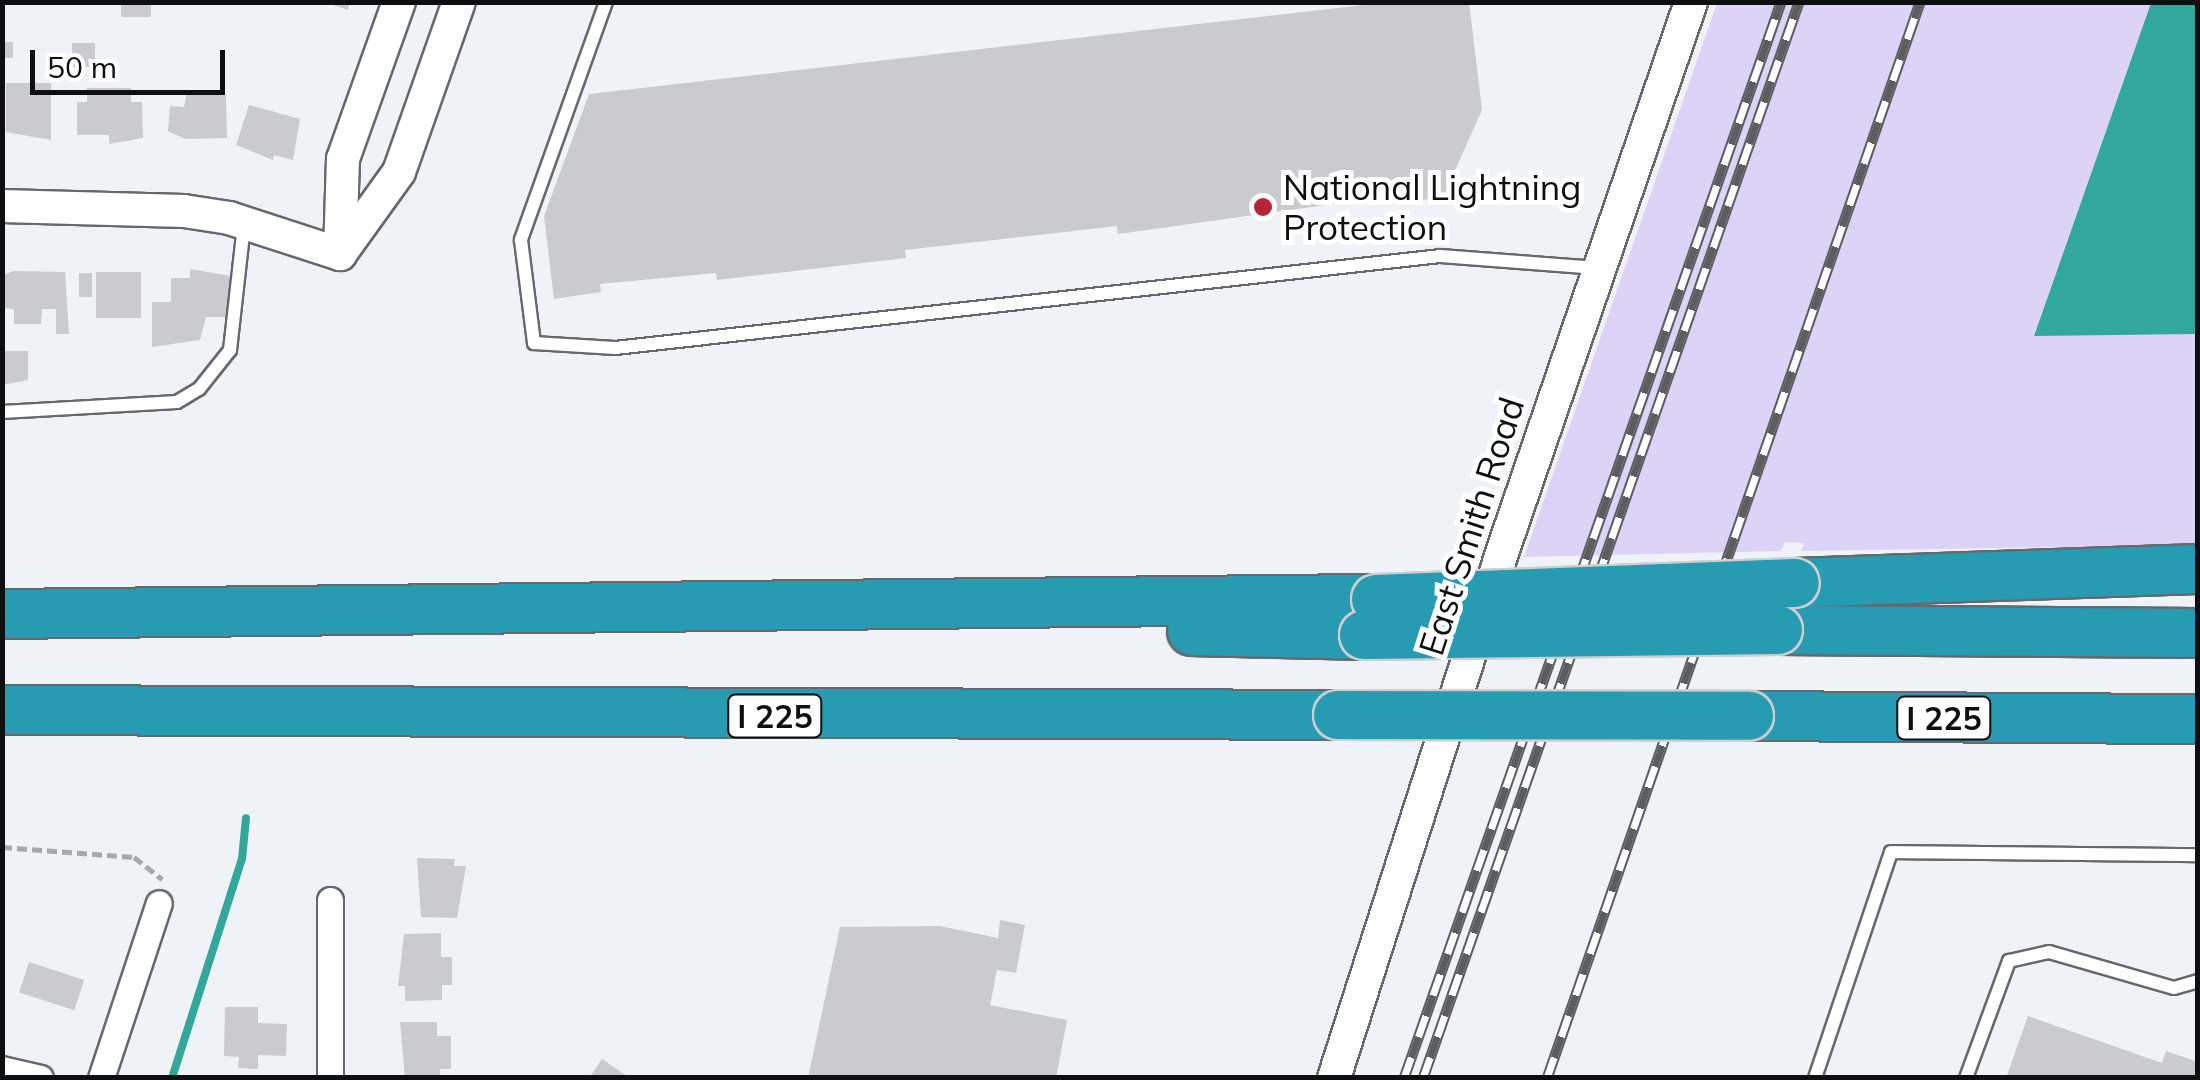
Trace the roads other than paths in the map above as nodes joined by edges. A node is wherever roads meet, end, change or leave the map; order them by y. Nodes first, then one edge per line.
1 (399, 2) edge
2 (459, 2) edge
3 (606, 2) edge
4 (1691, 2) edge
5 (2, 206) edge
6 (244, 222) junction
7 (340, 254) junction
8 (1600, 269) junction
9 (2, 412) edge
10 (2198, 569) edge
11 (2, 614) edge
12 (1370, 617) junction
13 (2198, 633) edge
14 (2, 710) edge
15 (2198, 722) edge
16 (2198, 855) edge
17 (330, 900) dead end
18 (159, 903) road end
19 (2198, 981) edge
20 (2, 1068) edge
21 (40, 1078) edge
22 (100, 1078) edge
23 (330, 1078) edge
24 (1334, 1078) edge
25 (1814, 1078) edge
26 (1966, 1078) edge

1 - 7 street
2 - 7 street
3 - 8 lane
4 - 8 street, East Smith Road
5 - 6 street
6 - 7 street
6 - 9 lane
8 - 24 street, East Smith Road
10 - 12 highway, bridge
11 - 12 highway
12 - 13 highway, bridge
14 - 15 highway, I 225, bridge
16 - 25 lane
17 - 23 street
18 - 22 street
19 - 26 lane
20 - 21 street

